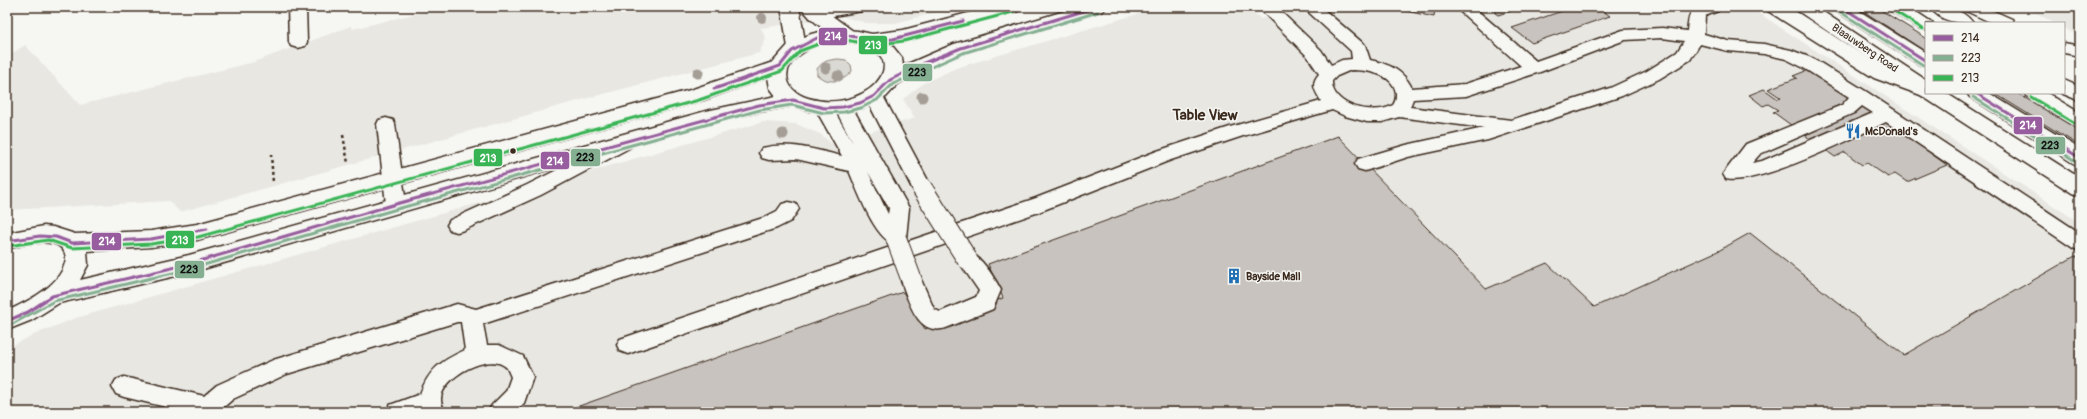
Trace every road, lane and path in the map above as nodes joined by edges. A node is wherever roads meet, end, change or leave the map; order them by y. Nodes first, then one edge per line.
1 (297, 7) edge
2 (790, 7) edge
3 (856, 7) edge
4 (1010, 7) edge
5 (1097, 7) edge
6 (1266, 7) edge
7 (1311, 7) edge
8 (1463, 7) edge
9 (1712, 7) edge
10 (1774, 7) edge
11 (1804, 7) edge
12 (1842, 7) edge
13 (1897, 7) edge
14 (1939, 7) edge
15 (1972, 7) edge
16 (813, 11) edge
17 (1962, 22) edge
18 (2004, 22) edge
19 (1925, 24) edge
20 (846, 35) junction
21 (1695, 37) junction
22 (873, 40) junction
23 (298, 42) dead end
24 (797, 47) junction
25 (2065, 48) edge
26 (2080, 51) edge
27 (1925, 60) edge
28 (1362, 64) junction
29 (780, 66) junction
30 (1534, 68) junction
31 (1327, 73) junction
32 (890, 80) junction
33 (2065, 87) edge
34 (1925, 89) edge
35 (1925, 90) edge
36 (1407, 94) junction
37 (1933, 94) edge
38 (1978, 94) edge
39 (2036, 94) edge
40 (2080, 95) edge
41 (874, 96) junction
42 (1861, 96) junction
43 (793, 100) junction
44 (1333, 104) junction
45 (834, 108) junction
46 (1396, 111) junction
47 (1887, 114) junction
48 (2080, 121) edge
49 (386, 124) dead end
50 (1513, 126) junction
51 (343, 135) dead end
52 (629, 140) junction
53 (769, 153) dead end
54 (271, 154) dead end
55 (2080, 158) edge
56 (348, 163) dead end
57 (1365, 164) dead end
58 (855, 166) junction
59 (875, 166) junction
60 (393, 178) junction
61 (274, 185) dead end
62 (2080, 188) edge
63 (396, 204) junction
64 (789, 209) dead end
65 (457, 225) dead end
66 (896, 238) junction
67 (7, 241) edge
68 (72, 243) junction
69 (2080, 243) edge
70 (52, 296) junction
71 (471, 319) junction
72 (7, 321) edge
73 (628, 345) dead end
74 (476, 355) junction
75 (124, 387) dead end
76 (431, 406) edge
77 (204, 410) edge
78 (398, 412) edge
79 (500, 412) edge

1 - 23 street
2 - 24 street
3 - 16 lane
4 - 22 street
5 - 32 street
6 - 31 lane
7 - 28 lane
8 - 30 lane
9 - 21 lane
10 - 35 lane
11 - 34 street, Blaauwberg Road
12 - 27 lane
13 - 19 lane
14 - 17 street
15 - 18 lane
16 - 20 street
20 - 22 street
20 - 24 street
21 - 30 lane
21 - 42 lane
21 - 50 lane
22 - 32 street
24 - 29 street
25 - 26 lane
28 - 31 lane
28 - 36 lane
29 - 43 street
29 - 60 street
30 - 36 lane
31 - 44 lane
32 - 41 street
33 - 40 street
36 - 46 lane
37 - 62 street, Blaauwberg Road
38 - 55 lane
39 - 48 lane
41 - 45 street
41 - 66 lane, bridge
42 - 47 lane
42 - 47 lane
43 - 45 street
43 - 52 street
44 - 46 lane
44 - 73 lane
45 - 58 lane
45 - 59 lane
46 - 50 lane
47 - 69 lane
49 - 60 lane
50 - 57 lane
51 - 56 path
52 - 63 street
52 - 65 lane
53 - 58 lane
54 - 61 path
58 - 59 lane
58 - 66 lane
59 - 66 lane
60 - 63 lane
60 - 68 street
63 - 70 street
64 - 71 lane
67 - 68 street
68 - 70 street
70 - 72 street
71 - 74 lane
71 - 77 lane
74 - 76 lane
74 - 79 lane
75 - 77 lane
76 - 78 lane

